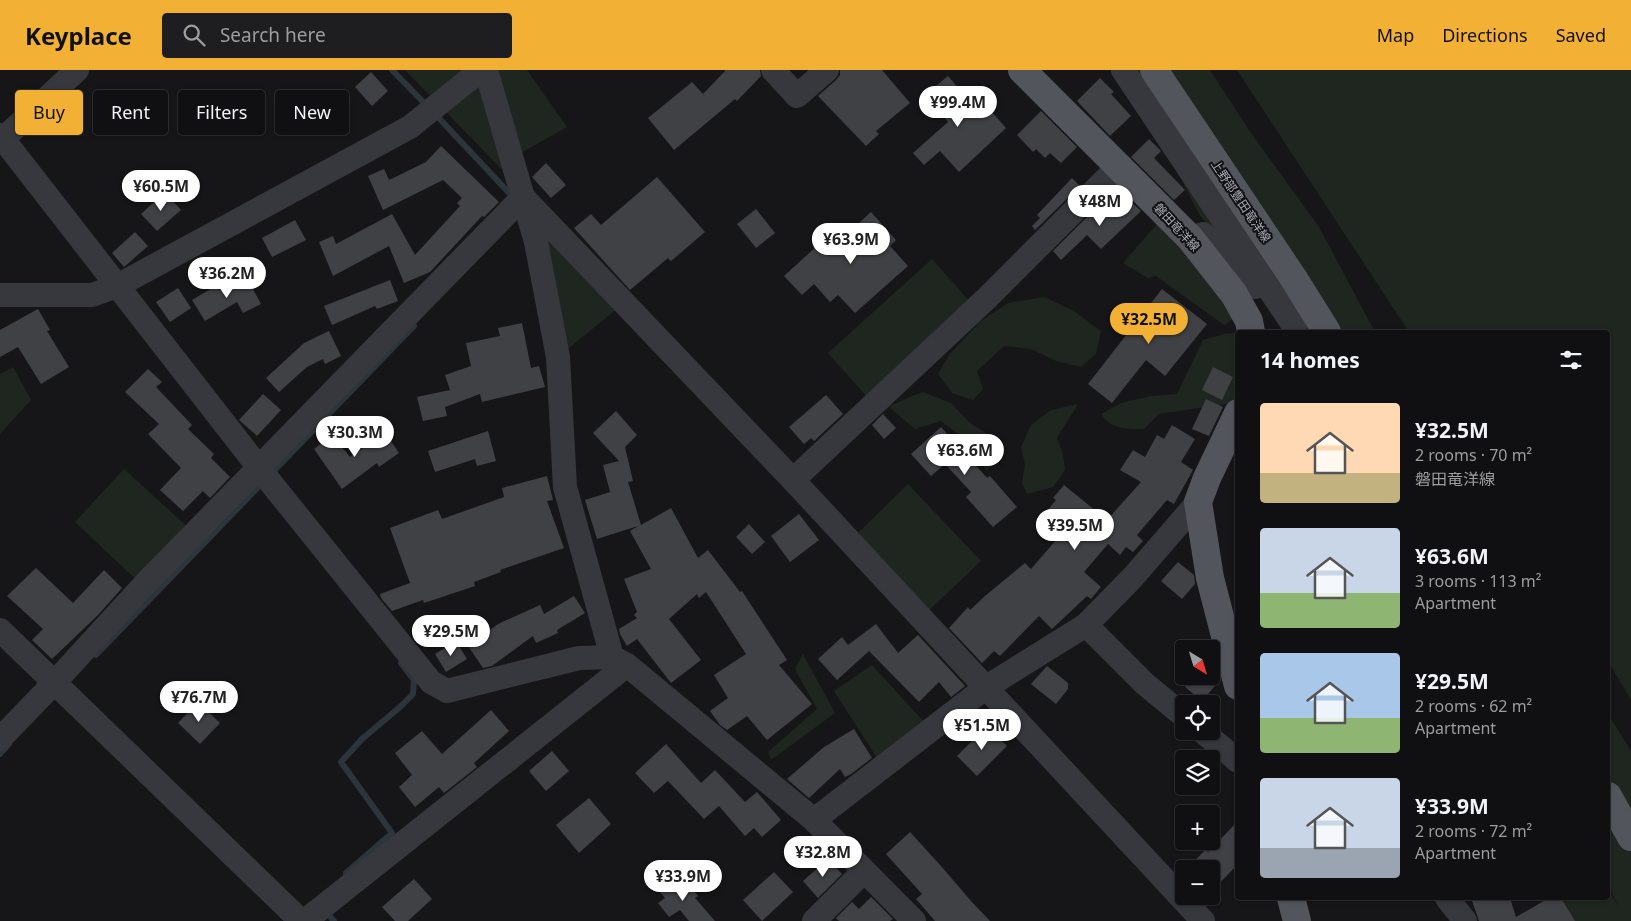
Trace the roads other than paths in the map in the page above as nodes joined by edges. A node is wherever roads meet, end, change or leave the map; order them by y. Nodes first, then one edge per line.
1 (77, 70) edge
2 (481, 70) edge
3 (486, 70) edge
4 (773, 70) edge
5 (827, 70) edge
6 (1022, 70) edge
7 (1123, 70) edge
8 (1154, 70) edge
9 (1, 137) edge
10 (1118, 167) junction
11 (523, 197) junction
12 (1190, 238) junction
13 (117, 286) junction
14 (0, 295) edge
15 (1251, 330) edge
16 (1296, 330) edge
17 (1326, 330) edge
18 (1235, 419) edge
19 (259, 468) junction
20 (793, 480) junction
21 (1198, 502) junction
22 (1086, 625) junction
23 (0, 630) edge
24 (619, 661) junction
25 (1235, 674) edge
26 (54, 683) junction
27 (985, 688) junction
28 (1175, 709) edge
29 (0, 738) edge
30 (1213, 740) edge
31 (1235, 758) edge
32 (1610, 800) edge
33 (814, 820) junction
34 (1631, 837) edge
35 (863, 872) junction
36 (1292, 900) edge
37 (1449, 900) edge
38 (301, 921) edge
39 (305, 921) edge
40 (814, 921) edge
41 (914, 921) edge
42 (1203, 921) edge
43 (1297, 921) edge
44 (1465, 921) edge

1 - 9 street
2 - 13 street
3 - 11 street
4 - 5 street
6 - 10 main road, 磐田竜洋線
7 - 16 street
8 - 17 main road, 上野部豊田竜洋線
9 - 13 street
10 - 12 main road, 磐田竜洋線
10 - 20 street
11 - 19 street
11 - 20 street
11 - 24 street
12 - 15 main road, 磐田竜洋線
12 - 16 street
13 - 14 street
13 - 19 street
18 - 21 main road
19 - 24 street
19 - 26 street
20 - 27 street
21 - 22 street
21 - 25 main road
22 - 27 street
22 - 28 street
23 - 26 street
24 - 33 street
24 - 39 street
26 - 29 street
26 - 38 street
27 - 33 street
27 - 42 street
30 - 31 street
32 - 34 main road
33 - 35 street
35 - 40 street
35 - 41 street
36 - 43 main road
37 - 44 street

